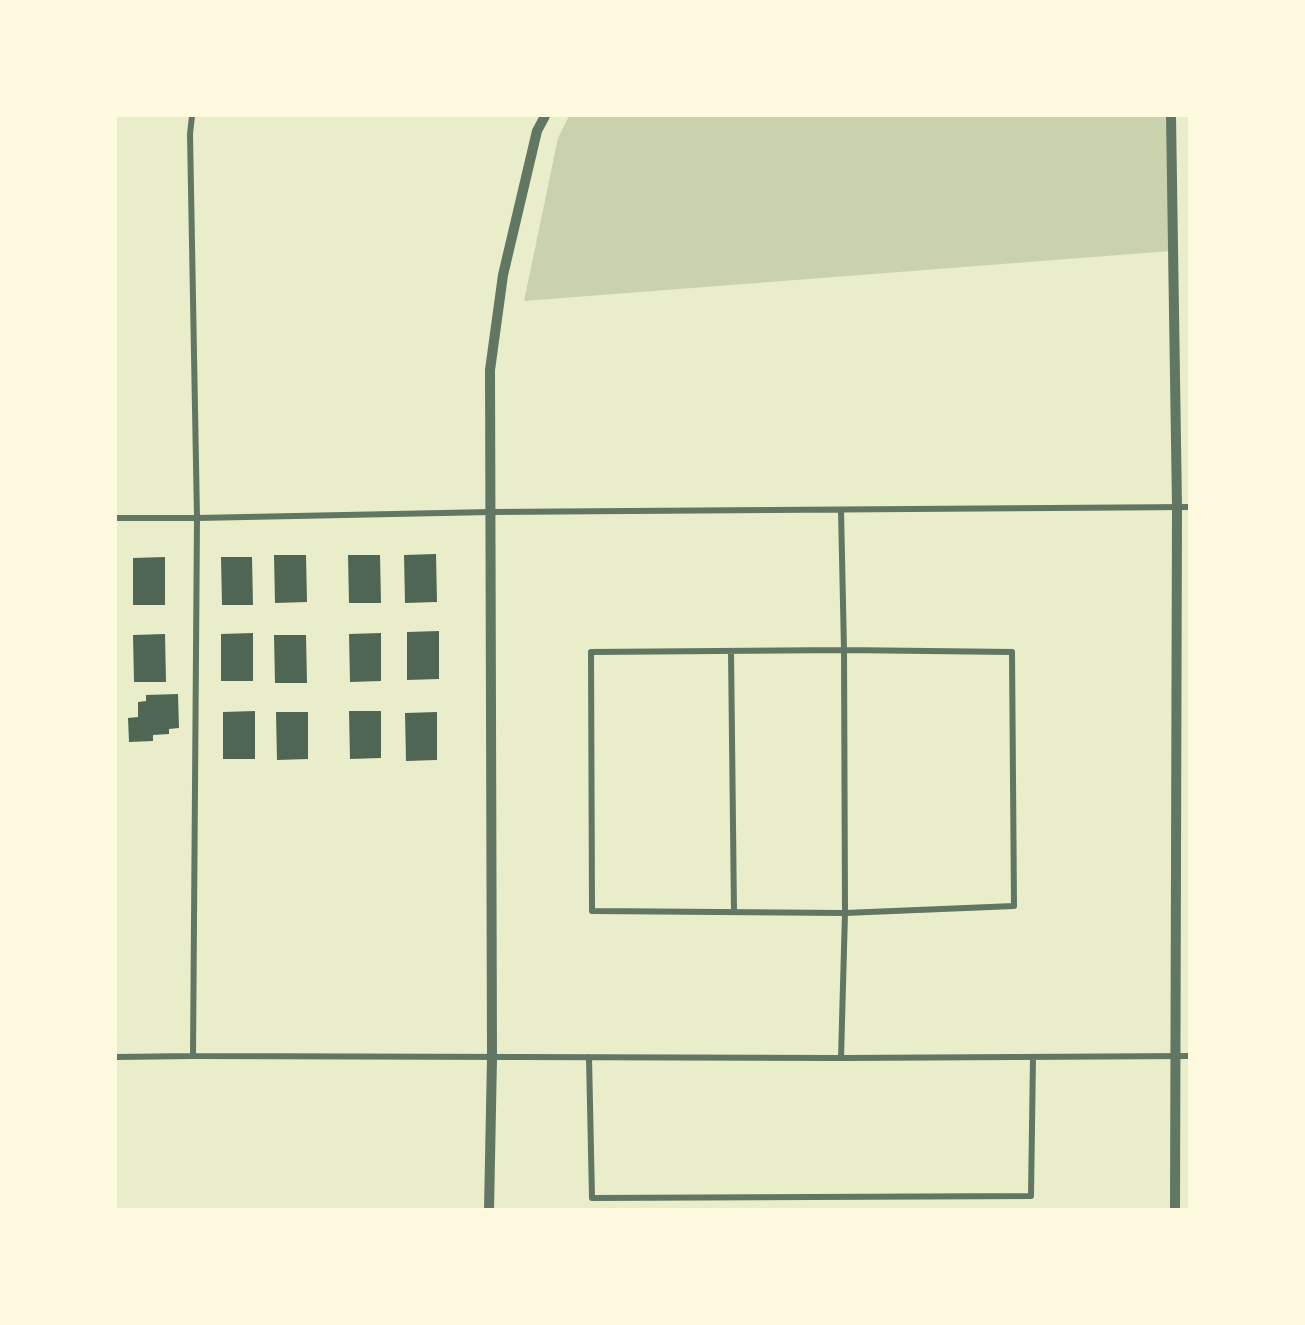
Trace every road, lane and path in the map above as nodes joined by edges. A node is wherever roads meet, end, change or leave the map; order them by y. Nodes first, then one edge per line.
1 (192, 116) edge
2 (545, 116) edge
3 (1171, 116) edge
4 (1177, 507) junction
5 (1190, 507) edge
6 (841, 510) junction
7 (491, 512) junction
8 (116, 518) edge
9 (197, 518) junction
10 (844, 650) junction
11 (731, 651) junction
12 (734, 912) junction
13 (845, 913) junction
14 (193, 1056) junction
15 (1176, 1056) junction
16 (1190, 1056) edge
17 (116, 1057) edge
18 (589, 1057) junction
19 (1033, 1057) junction
20 (492, 1058) junction
21 (841, 1058) junction
22 (489, 1209) edge
23 (1175, 1209) edge

1 - 9 street
2 - 7 street
3 - 4 street
4 - 5 street
4 - 6 street
4 - 15 street
6 - 7 street
6 - 10 street
7 - 9 street
7 - 20 street
8 - 9 street
9 - 14 street
10 - 11 street
10 - 13 street
10 - 13 street
11 - 12 street
11 - 12 street
12 - 13 street
13 - 21 street
14 - 17 street
14 - 20 street
15 - 16 street
15 - 19 street
15 - 23 street
18 - 19 street
18 - 20 street
18 - 21 street
19 - 21 street
20 - 22 street

